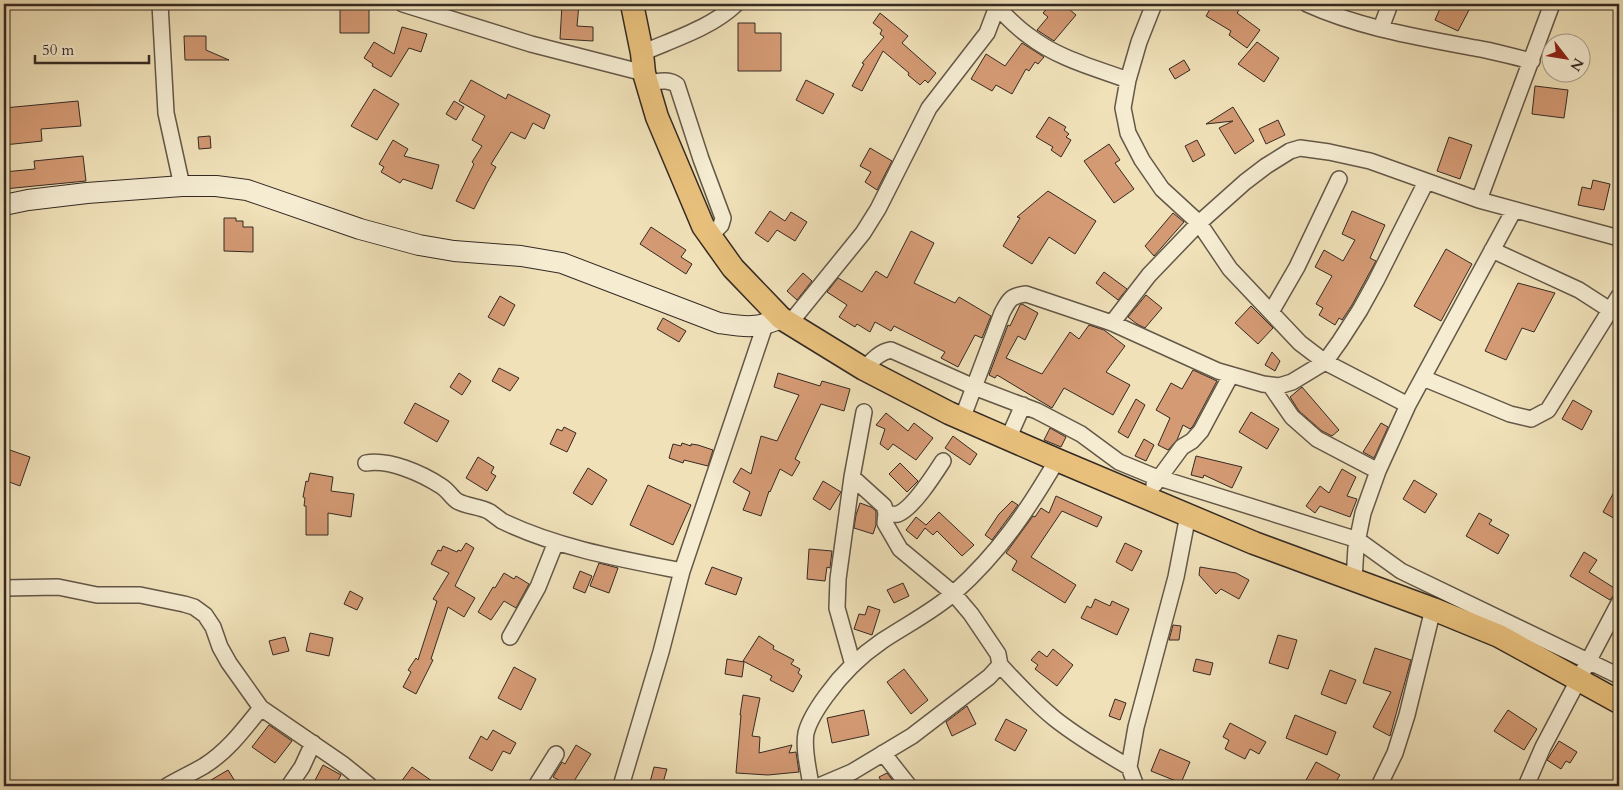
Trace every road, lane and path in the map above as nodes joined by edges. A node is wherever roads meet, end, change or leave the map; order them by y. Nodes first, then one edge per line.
1 (160, 4) edge
2 (403, 4) edge
3 (632, 4) edge
4 (736, 4) edge
5 (1154, 4) edge
6 (1390, 4) edge
7 (1552, 4) edge
8 (998, 6) edge
9 (1317, 6) edge
10 (1381, 28) junction
11 (1532, 61) junction
12 (644, 70) junction
13 (1128, 80) junction
14 (1339, 179) dead end
15 (1426, 182) junction
16 (182, 186) junction
17 (1479, 200) junction
18 (4, 205) edge
19 (1514, 210) junction
20 (1199, 223) junction
21 (1619, 238) edge
22 (1492, 250) junction
23 (1619, 296) edge
24 (1610, 310) junction
25 (1271, 312) junction
26 (779, 322) junction
27 (1112, 323) junction
28 (1325, 362) junction
29 (864, 369) junction
30 (1231, 375) junction
31 (1422, 378) junction
32 (1270, 385) junction
33 (974, 388) junction
34 (1023, 405) junction
35 (1408, 405) junction
36 (864, 412) dead end
37 (962, 419) junction
38 (1008, 439) junction
39 (1057, 460) junction
40 (943, 461) dead end
41 (366, 463) dead end
42 (1378, 471) junction
43 (852, 477) junction
44 (1159, 477) junction
45 (1145, 497) junction
46 (886, 513) junction
47 (1188, 515) junction
48 (1358, 540) junction
49 (556, 542) junction
50 (682, 571) junction
51 (1354, 580) junction
52 (4, 588) edge
53 (954, 594) junction
54 (1619, 603) edge
55 (1433, 609) junction
56 (1507, 631) junction
57 (510, 637) dead end
58 (852, 665) junction
59 (1000, 665) junction
60 (1583, 670) junction
61 (1619, 676) edge
62 (1619, 702) edge
63 (261, 708) junction
64 (313, 743) junction
65 (883, 753) junction
66 (556, 754) dead end
67 (1129, 767) junction
68 (166, 786) edge
69 (289, 786) edge
70 (370, 786) edge
71 (536, 786) edge
72 (621, 786) edge
73 (811, 786) edge
74 (819, 786) edge
75 (909, 786) edge
76 (1136, 786) edge
77 (1379, 786) edge
78 (1526, 786) edge

1 - 16 street
2 - 12 street
3 - 12 main road
4 - 12 street
5 - 13 street
6 - 10 street
7 - 11 street
8 - 13 street
8 - 26 street
9 - 10 street
10 - 11 street
11 - 17 street
12 - 26 main road
13 - 20 street
14 - 25 street
15 - 17 street
15 - 20 street
15 - 28 street
16 - 18 street
16 - 26 street
17 - 19 street
19 - 21 street
19 - 22 street
20 - 25 street
20 - 27 street
22 - 24 street
22 - 31 street
23 - 24 street
24 - 31 street
25 - 28 street
26 - 29 main road
26 - 50 street
27 - 30 street
27 - 33 street
28 - 32 street
28 - 35 street
29 - 33 street
29 - 37 main road
30 - 32 street
30 - 44 street
31 - 35 street
32 - 42 street
33 - 34 street
33 - 37 street
34 - 38 street
34 - 44 street
35 - 42 street
36 - 43 street
37 - 38 main road
38 - 39 main road
39 - 45 main road
39 - 53 street
40 - 46 street
41 - 49 street
42 - 48 street
43 - 46 street
43 - 58 street
44 - 45 street
44 - 48 street
45 - 47 main road
46 - 53 street
47 - 51 main road
47 - 67 street
48 - 51 street
48 - 56 street
49 - 50 street
49 - 57 street
50 - 72 street
51 - 55 main road
52 - 63 street
53 - 58 street
53 - 59 street
54 - 60 street
55 - 56 main road
55 - 77 street
56 - 60 main road
58 - 73 street
59 - 65 street
59 - 67 street
60 - 61 street
60 - 62 main road
60 - 78 street
63 - 64 street
63 - 68 street
64 - 69 street
64 - 70 street
65 - 74 street
65 - 75 street
66 - 71 street
67 - 76 street

